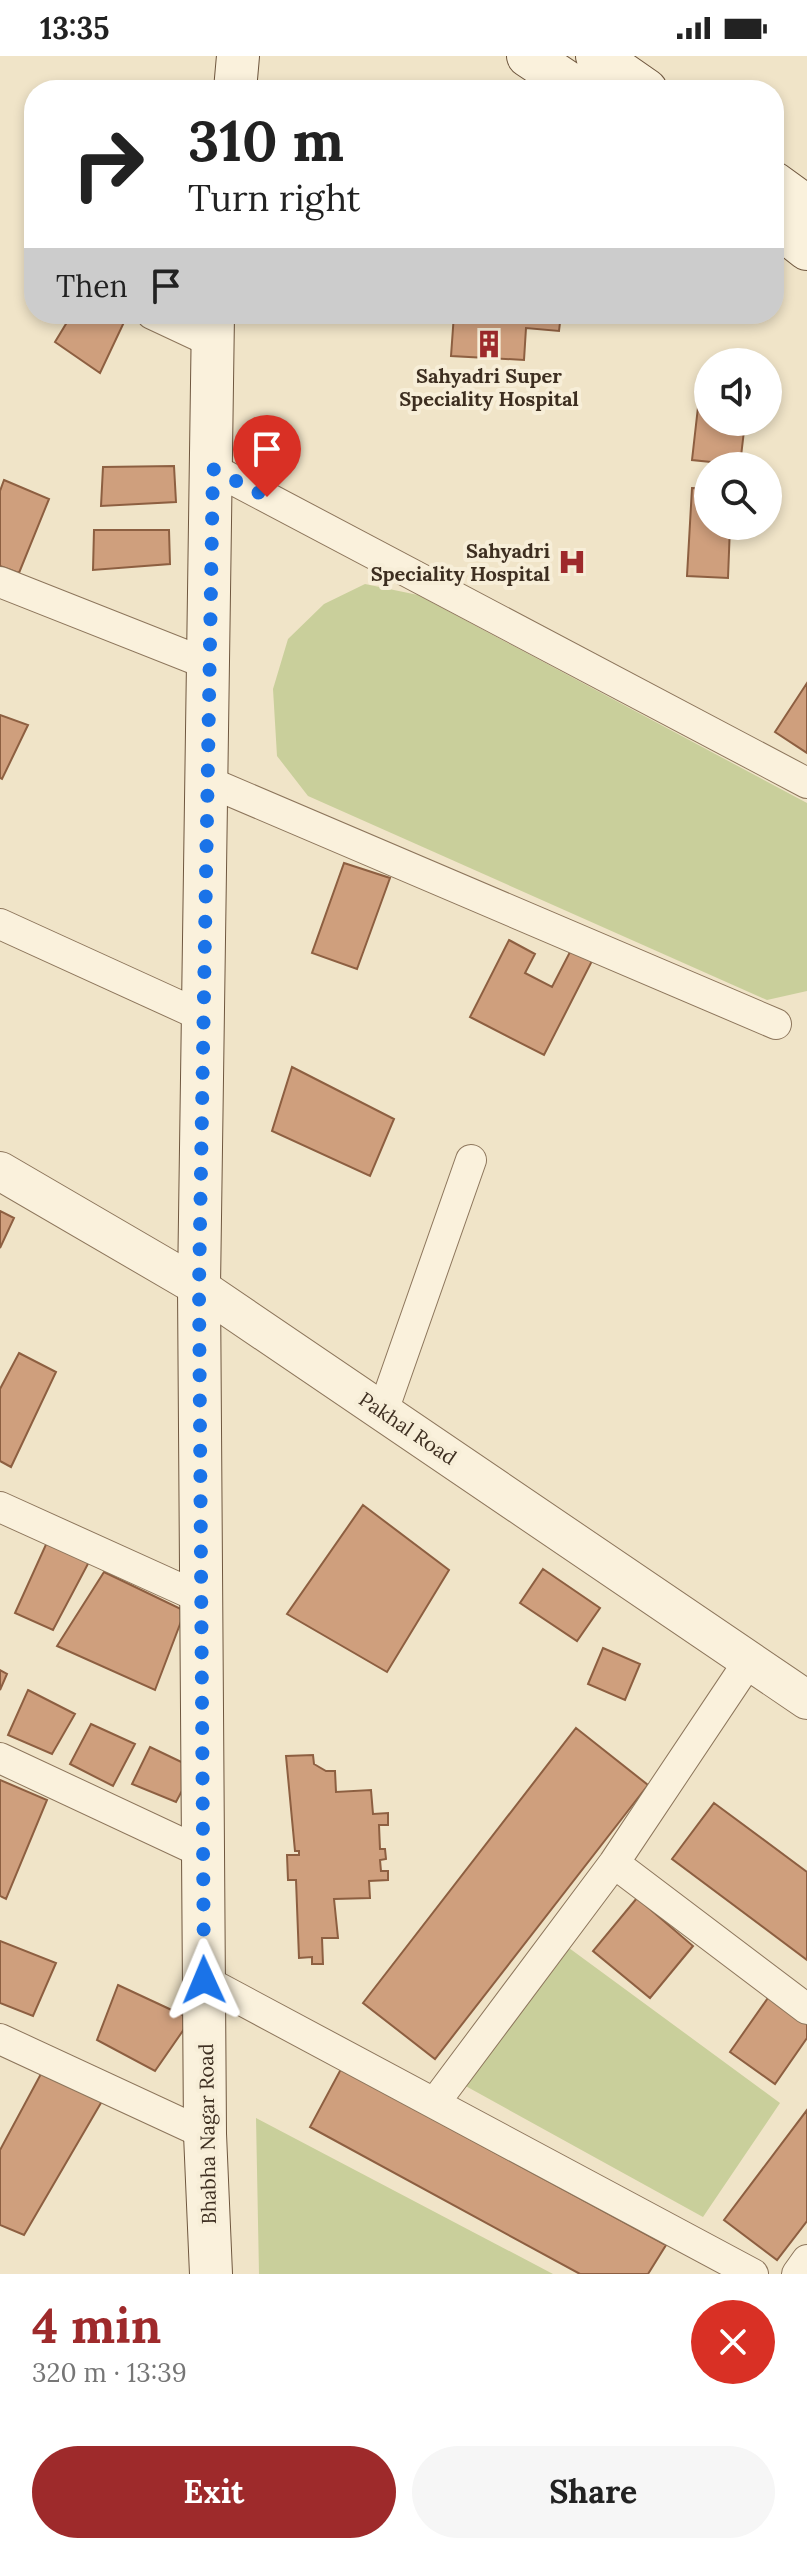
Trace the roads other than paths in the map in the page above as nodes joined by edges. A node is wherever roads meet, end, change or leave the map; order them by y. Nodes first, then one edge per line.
1 (238, 56) edge
2 (528, 56) edge
3 (597, 56) edge
4 (236, 80) edge
5 (564, 80) edge
6 (632, 80) edge
7 (784, 190) edge
8 (807, 207) edge
9 (784, 231) edge
10 (807, 249) edge
11 (193, 324) edge
12 (214, 329) edge
13 (213, 469) junction
14 (0, 582) edge
15 (210, 665) junction
16 (209, 782) junction
17 (807, 783) edge
18 (0, 924) edge
19 (204, 1017) junction
20 (776, 1024) dead end
21 (471, 1160) dead end
22 (0, 1171) edge
23 (199, 1287) junction
24 (383, 1411) junction
25 (0, 1507) edge
26 (201, 1598) junction
27 (749, 1661) junction
28 (807, 1700) edge
29 (0, 1758) edge
30 (203, 1853) junction
31 (614, 1863) junction
32 (204, 1980) junction
33 (807, 2009) edge
34 (0, 2039) edge
35 (436, 2101) junction
36 (205, 2134) junction
37 (807, 2260) edge
38 (211, 2274) edge
39 (753, 2274) edge
40 (797, 2274) edge

1 - 4 main road
2 - 5 main road
3 - 6 main road
7 - 8 main road
9 - 10 main road
11 - 12 street
12 - 13 main road, Bhabha Nagar Road
13 - 15 main road, Bhabha Nagar Road
13 - 17 street
14 - 15 street
15 - 16 main road, Bhabha Nagar Road
16 - 19 main road, Bhabha Nagar Road
16 - 20 street
18 - 19 street
19 - 23 main road, Bhabha Nagar Road
21 - 24 street
22 - 23 street, Pakhal Road
23 - 24 street, Pakhal Road
23 - 26 main road, Bhabha Nagar Road
24 - 27 street, Pakhal Road
25 - 26 street
26 - 30 main road, Bhabha Nagar Road
27 - 28 street, Pakhal Road
27 - 31 street
29 - 30 street
30 - 32 main road, Bhabha Nagar Road
31 - 33 street
31 - 35 street
32 - 35 street
32 - 36 main road, Bhabha Nagar Road
34 - 36 street
35 - 39 street
36 - 38 main road, Bhabha Nagar Road
37 - 40 street

